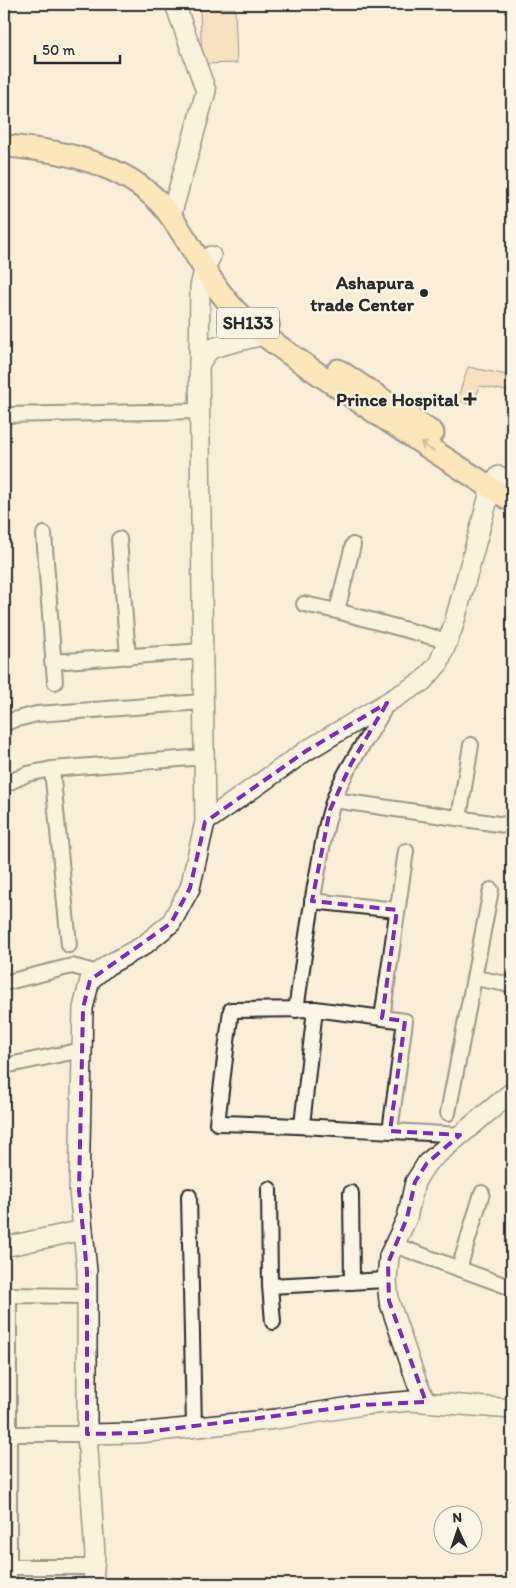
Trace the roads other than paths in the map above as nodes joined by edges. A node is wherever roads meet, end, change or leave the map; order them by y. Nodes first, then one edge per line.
1 (175, 4) edge
2 (4, 133) edge
3 (46, 144) junction
4 (4, 146) edge
5 (173, 209) junction
6 (208, 263) junction
7 (267, 330) junction
8 (199, 365) junction
9 (200, 410) junction
10 (4, 415) edge
11 (501, 483) edge
12 (512, 502) edge
13 (44, 534) dead end
14 (119, 539) dead end
15 (353, 545) dead end
16 (304, 604) dead end
17 (337, 611) junction
18 (447, 641) junction
19 (202, 651) junction
20 (128, 657) junction
21 (52, 662) junction
22 (54, 682) dead end
23 (203, 702) junction
24 (387, 703) junction
25 (4, 724) edge
26 (471, 744) dead end
27 (204, 758) junction
28 (52, 769) junction
29 (4, 785) edge
30 (334, 800) junction
31 (459, 818) junction
32 (205, 822) junction
33 (512, 826) edge
34 (406, 851) dead end
35 (491, 890) dead end
36 (312, 901) junction
37 (397, 910) junction
38 (69, 944) dead end
39 (98, 973) junction
40 (475, 978) junction
41 (4, 983) edge
42 (512, 985) edge
43 (296, 1010) junction
44 (315, 1010) junction
45 (382, 1018) junction
46 (82, 1050) junction
47 (4, 1066) edge
48 (512, 1092) edge
49 (448, 1113) dead end
50 (302, 1125) junction
51 (390, 1131) junction
52 (460, 1135) junction
53 (269, 1189) dead end
54 (351, 1192) dead end
55 (482, 1193) dead end
56 (189, 1196) dead end
57 (83, 1230) junction
58 (394, 1245) junction
59 (4, 1247) edge
60 (459, 1268) junction
61 (387, 1280) junction
62 (352, 1282) junction
63 (270, 1286) junction
64 (512, 1288) edge
65 (7, 1295) edge
66 (88, 1296) junction
67 (273, 1322) dead end
68 (426, 1402) junction
69 (512, 1409) edge
70 (194, 1427) junction
71 (6, 1434) edge
72 (87, 1434) junction
73 (6, 1567) edge
74 (94, 1576) edge
75 (9, 1584) edge

1 - 5 main road
2 - 3 main road
3 - 4 main road, SH133
3 - 5 main road, SH133
5 - 6 main road, SH133
6 - 7 main road, SH133
6 - 8 main road
7 - 8 main road
7 - 11 main road, SH133
8 - 9 main road
9 - 10 street
9 - 19 main road
11 - 12 main road, SH133
11 - 18 main road
13 - 21 street
14 - 20 street
15 - 17 street
16 - 17 street
17 - 18 street
18 - 24 main road
19 - 20 street
19 - 23 main road
20 - 21 street
21 - 22 street
23 - 25 street
23 - 27 main road
24 - 30 street
24 - 32 main road
26 - 31 street
27 - 28 street
27 - 32 main road
28 - 29 street
28 - 38 street
30 - 31 street
30 - 36 street
31 - 33 street
32 - 39 main road
34 - 37 street
35 - 40 street
36 - 37 street
36 - 43 street
37 - 45 street
39 - 41 street
39 - 46 main road
40 - 42 street
40 - 49 street
43 - 44 street
43 - 50 street
44 - 45 street
44 - 50 street
45 - 51 street
46 - 47 street
46 - 57 main road
48 - 52 main road
50 - 51 street
51 - 52 street
52 - 58 main road
53 - 63 street
54 - 62 street
55 - 60 street
56 - 70 street
57 - 59 main road
57 - 66 main road
58 - 60 street
58 - 61 main road
60 - 64 street
61 - 62 street
61 - 68 main road
62 - 63 street
63 - 67 street
65 - 66 street
65 - 71 street
66 - 72 main road
68 - 69 main road
68 - 70 main road
70 - 72 main road
71 - 72 street
71 - 73 street
72 - 74 main road
73 - 74 street
73 - 75 street

